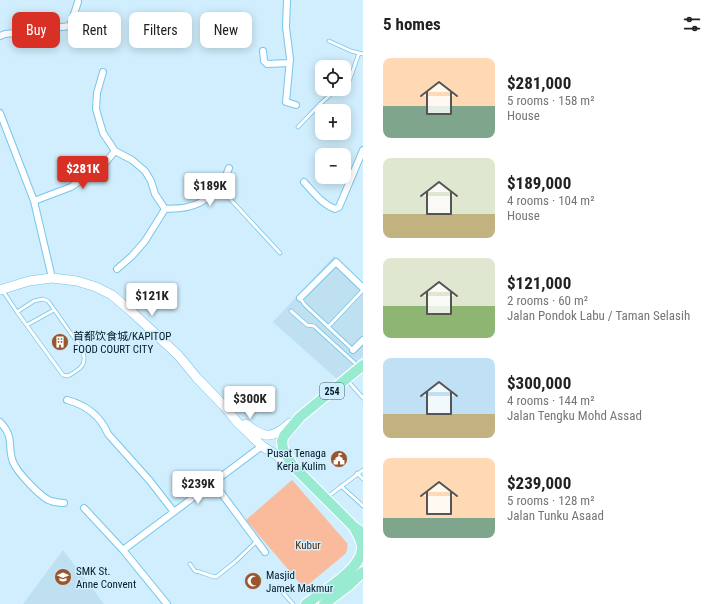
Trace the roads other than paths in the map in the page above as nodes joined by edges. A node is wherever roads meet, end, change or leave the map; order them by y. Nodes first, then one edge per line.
1 (287, 0) edge
2 (78, 2) dead end
3 (0, 36) edge
4 (329, 41) dead end
5 (263, 51) dead end
6 (359, 53) junction
7 (363, 54) edge
8 (289, 63) junction
9 (102, 72) dead end
10 (351, 76) edge
11 (329, 96) edge
12 (296, 105) dead end
13 (0, 113) edge
14 (298, 127) dead end
15 (363, 150) edge
16 (115, 151) junction
17 (229, 168) dead end
18 (304, 182) dead end
19 (219, 187) junction
20 (34, 202) junction
21 (166, 209) junction
22 (280, 253) dead end
23 (117, 269) dead end
24 (52, 278) junction
25 (1, 289) edge
26 (363, 289) edge
27 (300, 298) joint
28 (54, 310) junction
29 (291, 311) dead end
30 (17, 312) junction
31 (27, 325) junction
32 (328, 326) junction
33 (363, 340) edge
34 (353, 350) joint
35 (361, 366) edge
36 (346, 379) junction
37 (363, 398) edge
38 (67, 400) dead end
39 (225, 407) junction
40 (300, 417) junction
41 (0, 422) edge
42 (262, 446) junction
43 (293, 466) junction
44 (363, 470) edge
45 (357, 473) junction
46 (363, 479) edge
47 (213, 482) junction
48 (342, 486) junction
49 (326, 498) junction
50 (64, 503) dead end
51 (363, 506) edge
52 (84, 508) dead end
53 (174, 512) junction
54 (354, 527) junction
55 (363, 533) edge
56 (257, 541) junction
57 (123, 550) junction
58 (265, 552) dead end
59 (190, 564) dead end
60 (363, 572) edge
61 (278, 587) dead end
62 (168, 604) edge
63 (293, 604) edge
64 (306, 604) edge
65 (324, 604) edge

1 - 8 street
2 - 3 street
4 - 6 lane
5 - 8 street
6 - 7 lane
6 - 10 lane
8 - 12 street
9 - 16 street
11 - 14 lane
13 - 20 street
15 - 18 street
16 - 20 street
16 - 21 street
17 - 19 street
19 - 21 street
19 - 22 lane
20 - 24 street
21 - 23 street
24 - 25 main road
24 - 39 main road
25 - 30 lane
26 - 27 street
26 - 32 lane
27 - 32 lane
28 - 30 lane
28 - 31 lane
28 - 31 lane
29 - 35 lane
30 - 31 lane
32 - 34 lane
33 - 34 street
35 - 36 main road, 254
36 - 37 lane
36 - 40 main road, 254
38 - 53 street
39 - 40 main road
39 - 42 main road
40 - 43 main road, 254
41 - 50 street
42 - 43 main road
42 - 47 street
43 - 49 main road, 254
44 - 45 lane
45 - 46 lane
45 - 48 lane
47 - 53 street
47 - 56 street
48 - 49 lane
48 - 51 lane
49 - 54 main road, 254
52 - 57 street
53 - 57 street
54 - 55 main road
54 - 64 main road, 254
56 - 58 street
56 - 59 lane
57 - 62 street
60 - 65 main road
61 - 63 lane

